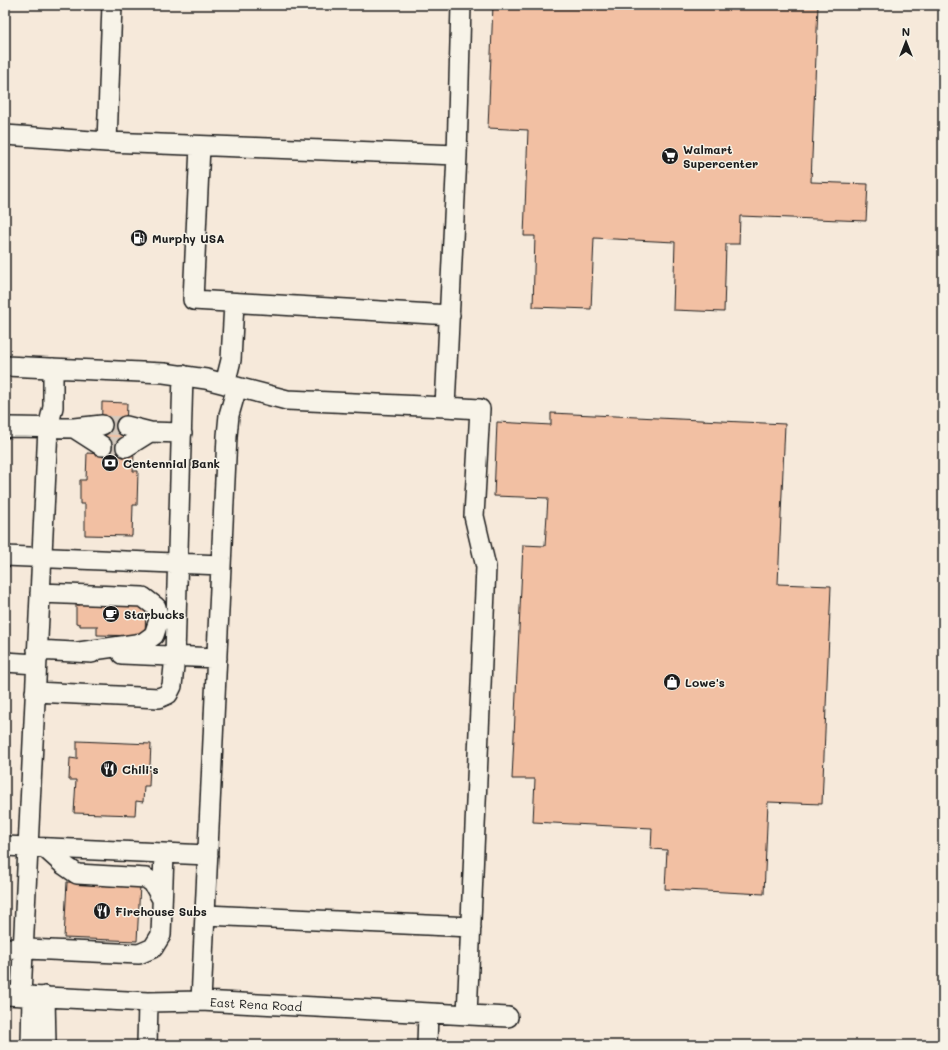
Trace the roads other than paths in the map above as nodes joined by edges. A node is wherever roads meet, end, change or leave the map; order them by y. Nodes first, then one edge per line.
1 (112, 5) edge
2 (461, 5) edge
3 (5, 135) edge
4 (107, 142) junction
5 (200, 146) junction
6 (457, 155) junction
7 (234, 303) junction
8 (450, 315) junction
9 (5, 366) edge
10 (53, 368) junction
11 (184, 375) junction
12 (231, 385) junction
13 (445, 407) junction
14 (5, 428) edge
15 (48, 428) junction
16 (74, 428) junction
17 (150, 432) junction
18 (182, 433) junction
19 (5, 556) edge
20 (41, 557) junction
21 (177, 563) junction
22 (221, 565) junction
23 (40, 593) junction
24 (79, 652) junction
25 (175, 656) junction
26 (37, 657) junction
27 (217, 658) junction
28 (5, 662) edge
29 (35, 692) junction
30 (5, 846) edge
31 (36, 847) junction
32 (164, 854) junction
33 (208, 856) junction
34 (162, 899) junction
35 (206, 915) junction
36 (471, 927) junction
37 (14, 949) edge
38 (26, 996) edge
39 (202, 1001) junction
40 (148, 1002) junction
41 (428, 1013) junction
42 (467, 1015) junction
43 (508, 1017) dead end
44 (31, 1045) edge
45 (46, 1045) edge
46 (147, 1045) edge
47 (427, 1045) edge

1 - 4 street
2 - 6 street
3 - 4 street
4 - 5 street
5 - 6 street
5 - 7 street
6 - 8 street
7 - 8 street
7 - 12 street
8 - 13 street
9 - 10 street
10 - 11 street
10 - 15 street
11 - 12 street
11 - 18 street
12 - 13 street
12 - 22 street
13 - 36 street
14 - 15 street
15 - 16 street
15 - 20 street
16 - 16 street
17 - 17 street
17 - 18 street
18 - 21 street
19 - 20 street
20 - 21 street
20 - 23 street
21 - 22 street
21 - 25 street
22 - 27 street
23 - 24 street
23 - 26 street
24 - 25 street
24 - 26 street
25 - 27 street
25 - 29 street
26 - 28 street
26 - 29 street
27 - 33 street
29 - 31 street
30 - 31 street
31 - 32 street
31 - 34 street
31 - 37 street
32 - 33 street
32 - 34 street
33 - 35 street
34 - 37 street
35 - 36 street
35 - 39 street
36 - 42 street
37 - 38 street
38 - 40 street, East Rena Road
38 - 44 street
38 - 45 street
39 - 40 street, East Rena Road
39 - 41 street, East Rena Road
40 - 46 street
41 - 42 street, East Rena Road
41 - 47 street
42 - 43 street, East Rena Road

